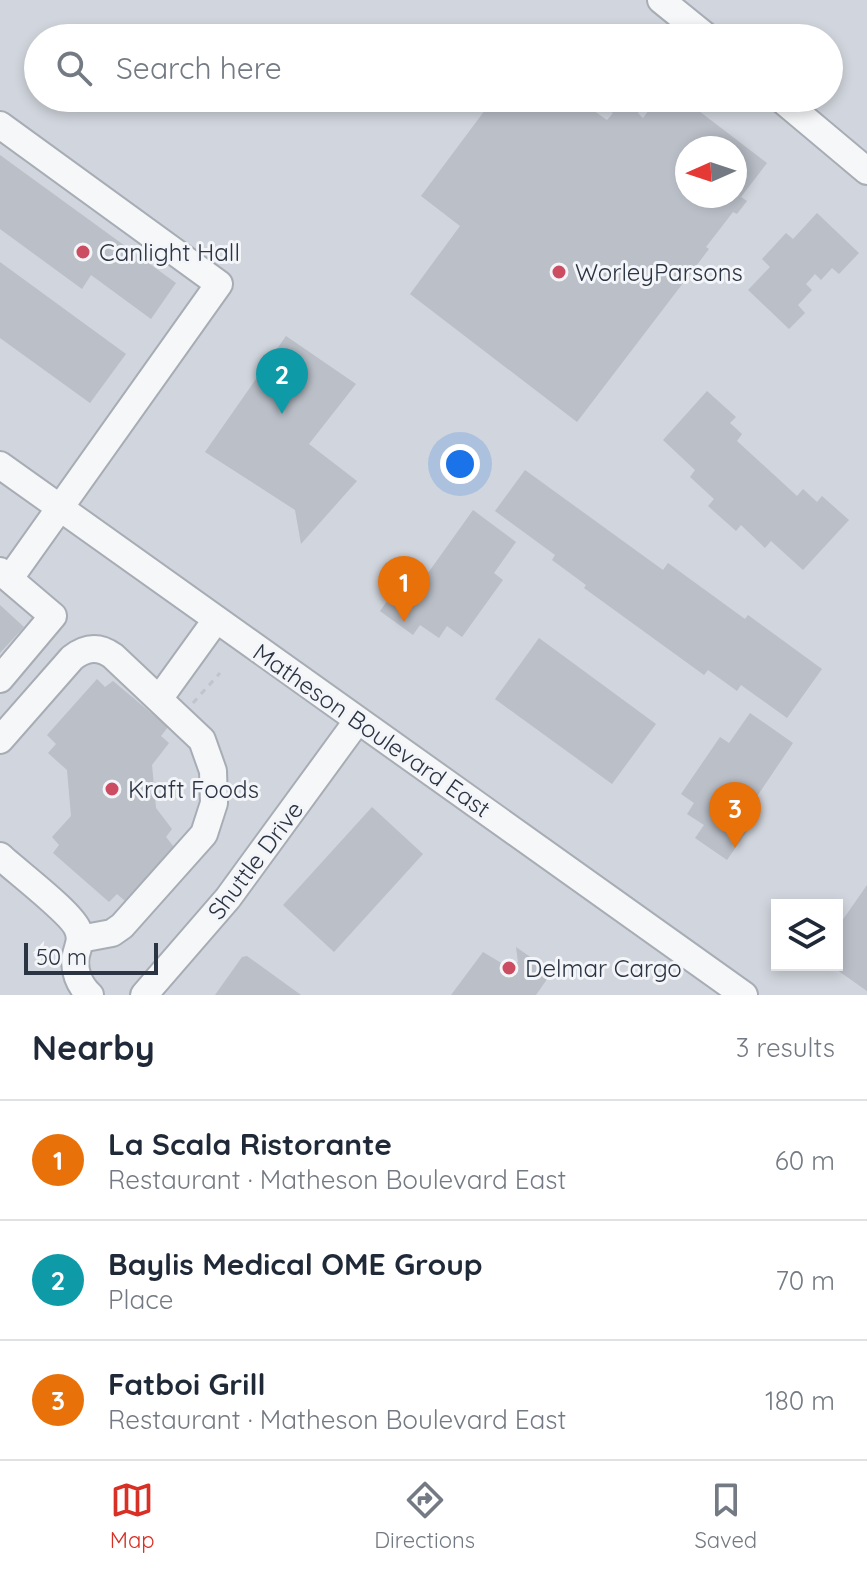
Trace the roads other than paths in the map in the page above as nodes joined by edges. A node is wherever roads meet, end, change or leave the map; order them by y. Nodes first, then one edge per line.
1 (661, 0) edge
2 (691, 24) edge
3 (797, 112) edge
4 (0, 125) edge
5 (867, 171) edge
6 (0, 465) edge
7 (60, 508) junction
8 (5, 574) edge
9 (216, 620) junction
10 (0, 679) edge
11 (159, 699) junction
12 (358, 720) junction
13 (0, 740) edge
14 (0, 856) edge
15 (80, 939) junction
16 (90, 995) edge
17 (144, 995) edge
18 (744, 995) edge

1 - 2 street
3 - 5 street
4 - 7 street
6 - 7 street, Matheson Boulevard East
7 - 8 street
7 - 9 street, Matheson Boulevard East
8 - 10 street
9 - 11 street
9 - 12 street, Matheson Boulevard East
11 - 13 street
11 - 15 street
12 - 17 street, Shuttle Drive
12 - 18 street, Matheson Boulevard East
14 - 15 street
15 - 16 street

